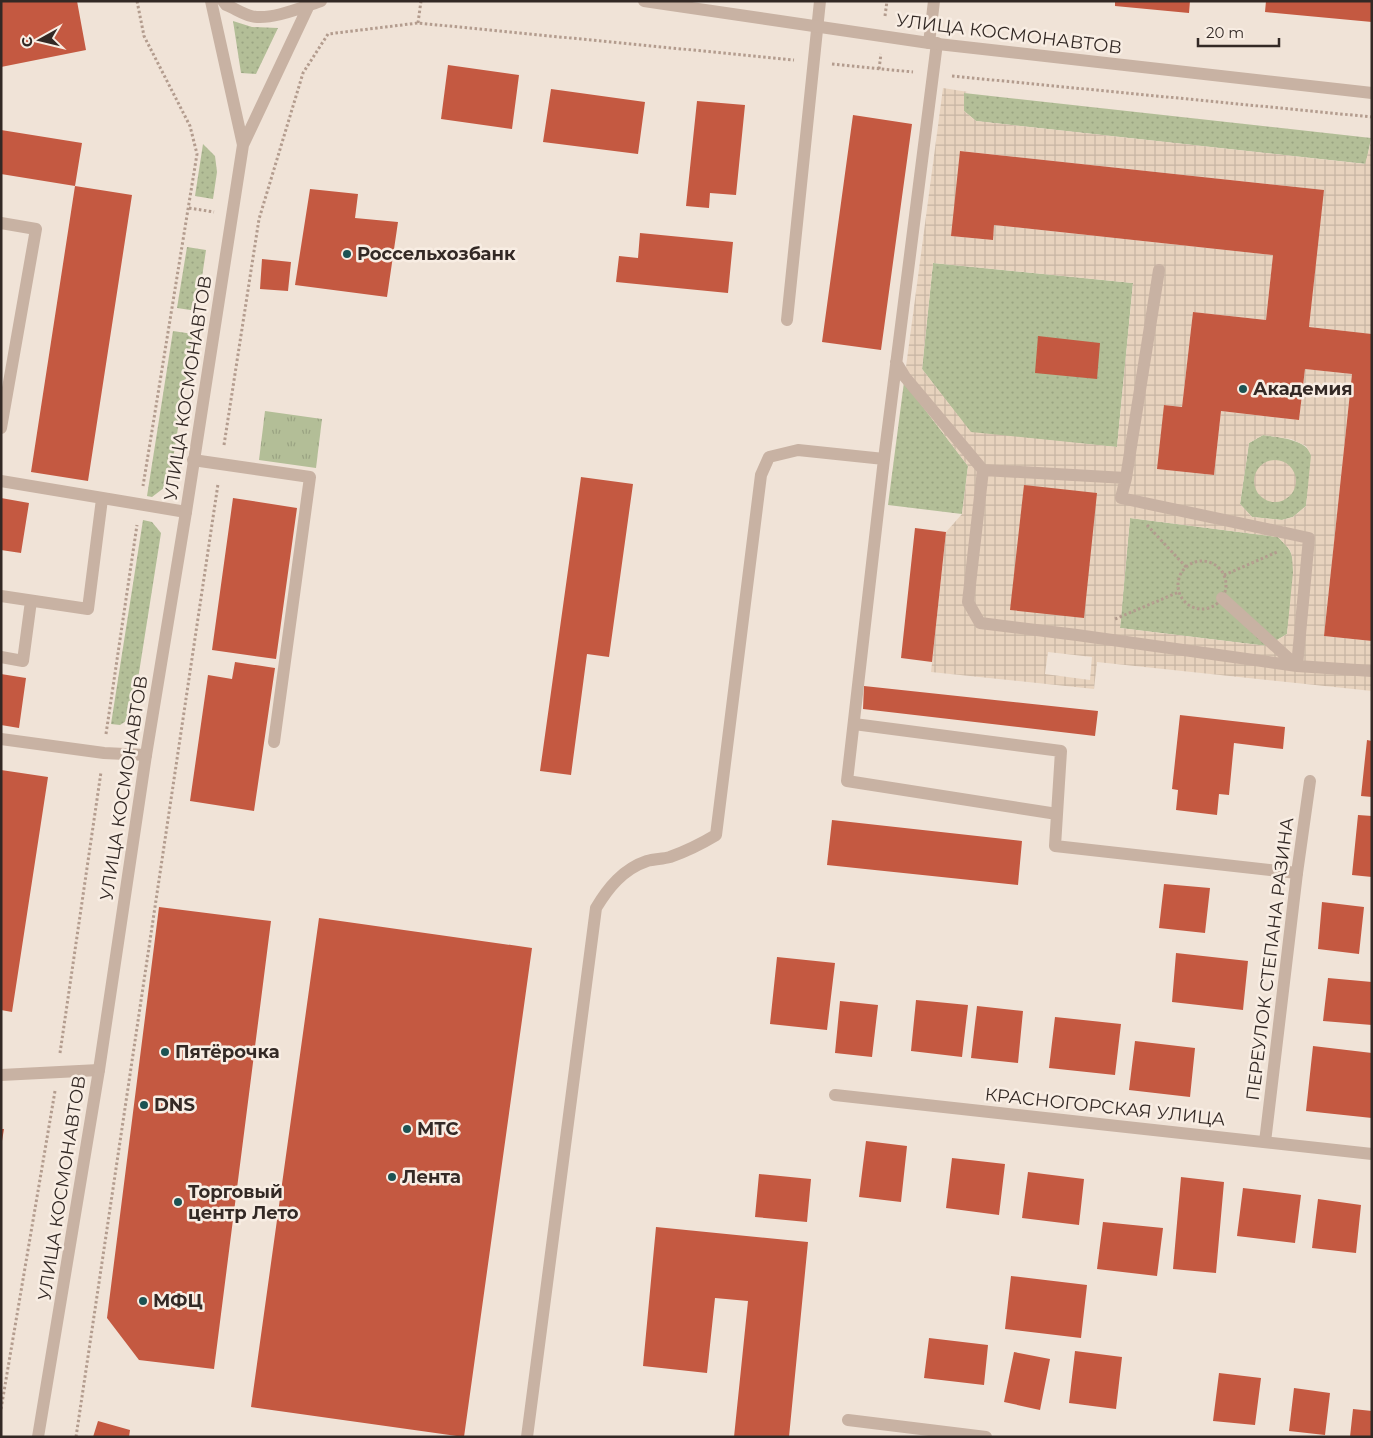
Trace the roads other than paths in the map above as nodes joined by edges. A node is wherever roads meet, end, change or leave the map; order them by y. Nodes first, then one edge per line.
1 (211, 1) edge
2 (223, 1) edge
3 (644, 1) edge
4 (820, 1) edge
5 (934, 1) edge
6 (315, 3) edge
7 (817, 27) junction
8 (933, 43) junction
9 (1372, 93) edge
10 (243, 145) junction
11 (1, 223) edge
12 (1159, 270) dead end
13 (787, 320) dead end
14 (896, 362) junction
15 (1, 428) edge
16 (884, 459) junction
17 (193, 460) junction
18 (983, 470) junction
19 (1126, 478) junction
20 (1, 481) edge
21 (102, 499) junction
22 (186, 512) junction
23 (1, 596) edge
24 (1222, 598) road end
25 (31, 601) junction
26 (1, 657) edge
27 (1297, 666) junction
28 (1372, 671) edge
29 (854, 724) junction
30 (1, 739) edge
31 (274, 742) dead end
32 (146, 754) junction
33 (1310, 781) dead end
34 (1057, 814) junction
35 (1297, 873) junction
36 (99, 1070) junction
37 (1, 1075) edge
38 (835, 1095) dead end
39 (1266, 1142) junction
40 (1372, 1154) edge
41 (848, 1420) dead end
42 (38, 1437) edge
43 (526, 1437) edge
44 (986, 1437) edge

1 - 10 street, УЛИЦА КОСМОНАВТОВ
2 - 6 street, УЛИЦА КОСМОНАВТОВ
3 - 7 street, УЛИЦА КОСМОНАВТОВ
4 - 7 street
5 - 8 street
6 - 10 street, УЛИЦА КОСМОНАВТОВ
7 - 8 street, УЛИЦА КОСМОНАВТОВ
7 - 13 street
8 - 9 street, УЛИЦА КОСМОНАВТОВ
8 - 14 street
10 - 17 street, УЛИЦА КОСМОНАВТОВ
11 - 15 street
12 - 19 street
14 - 16 street
14 - 18 street
16 - 29 street
16 - 43 street
17 - 22 street, УЛИЦА КОСМОНАВТОВ
17 - 31 street
18 - 19 street
18 - 27 street
19 - 27 street
20 - 21 street
21 - 22 street
21 - 25 street
22 - 32 street, УЛИЦА КОСМОНАВТОВ
23 - 25 street
24 - 27 street
25 - 26 street
27 - 28 street
29 - 34 street
29 - 34 street
30 - 32 street
32 - 36 street, УЛИЦА КОСМОНАВТОВ
33 - 35 street, ПЕРЕУЛОК СТЕПАНА РАЗИНА
34 - 35 street
35 - 39 street, ПЕРЕУЛОК СТЕПАНА РАЗИНА
36 - 37 street
36 - 42 street, УЛИЦА КОСМОНАВТОВ
38 - 39 street, КРАСНОГОРСКАЯ УЛИЦА
39 - 40 street, КРАСНОГОРСКАЯ УЛИЦА
41 - 44 street

